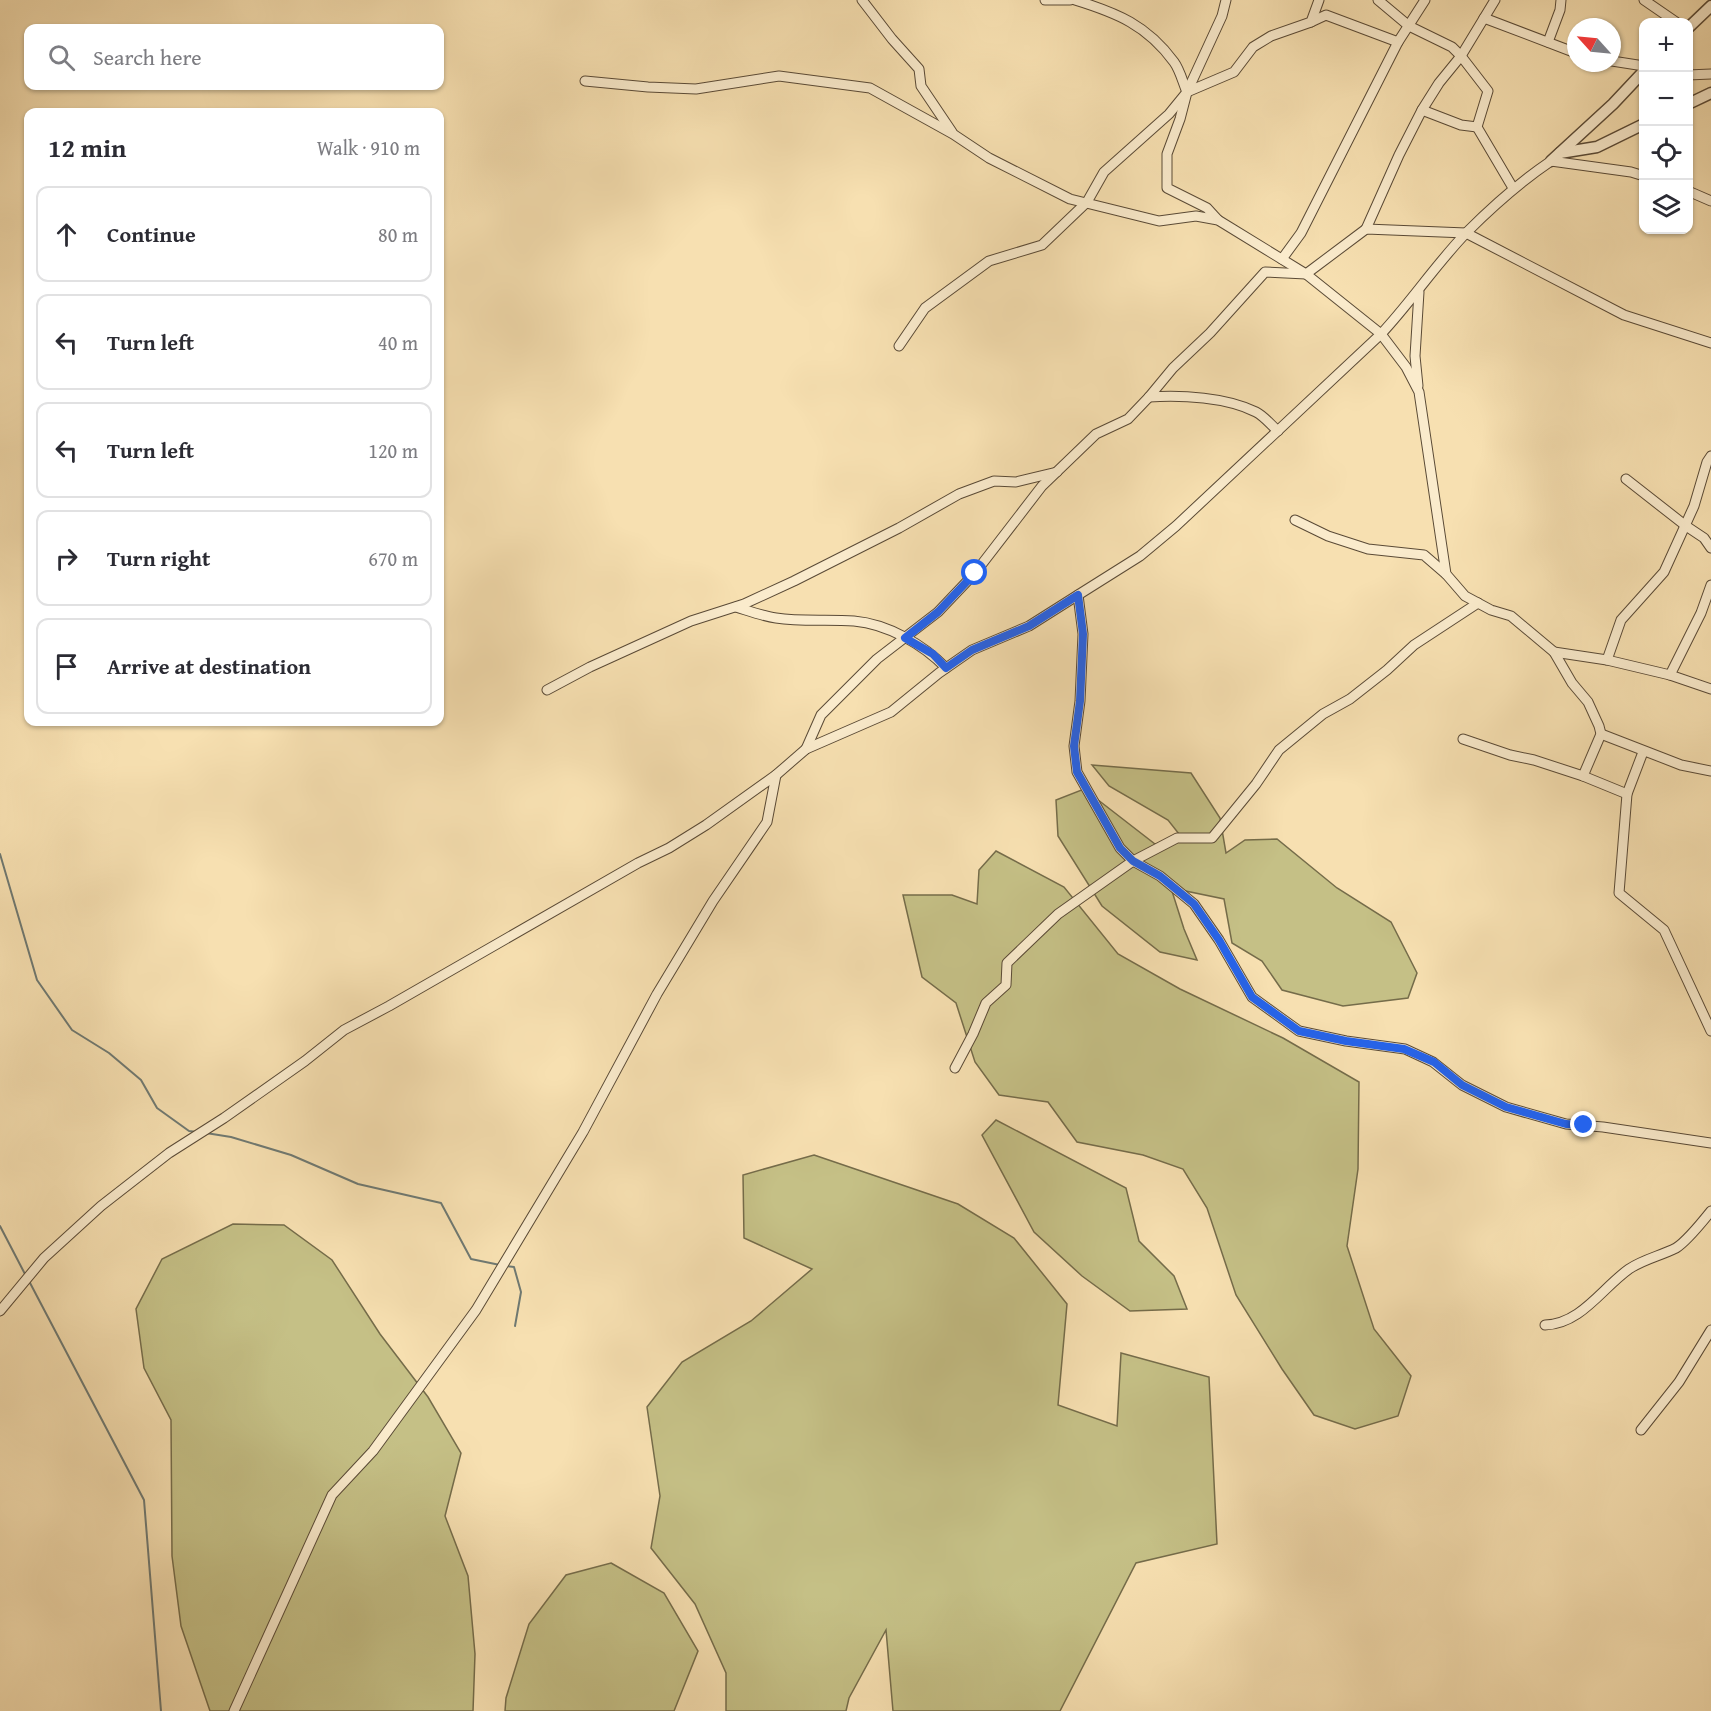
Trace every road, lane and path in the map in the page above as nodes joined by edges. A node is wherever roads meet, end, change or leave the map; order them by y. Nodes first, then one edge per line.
1 (862, 0) edge
2 (1046, 0) edge
3 (1070, 0) edge
4 (1075, 0) edge
5 (1226, 0) edge
6 (1319, 0) edge
7 (1378, 0) edge
8 (1425, 0) edge
9 (1495, 0) edge
10 (1561, 0) edge
11 (1648, 1) edge
12 (1711, 6) edge
13 (1484, 18) junction
14 (1671, 18) edge
15 (1311, 22) junction
16 (1693, 24) edge
17 (1409, 26) junction
18 (1398, 42) junction
19 (1548, 42) junction
20 (1567, 49) edge
21 (1461, 56) junction
22 (1621, 62) edge
23 (1639, 65) edge
24 (1643, 72) edge
25 (1711, 74) edge
26 (1693, 75) edge
27 (585, 81) dead end
28 (1187, 92) junction
29 (1711, 93) edge
30 (1693, 102) edge
31 (1422, 110) junction
32 (1640, 126) edge
33 (1477, 127) junction
34 (953, 134) junction
35 (1555, 157) junction
36 (1639, 174) edge
37 (1513, 188) junction
38 (1693, 193) edge
39 (1711, 201) edge
40 (1087, 202) junction
41 (1218, 220) junction
42 (1366, 229) junction
43 (1466, 233) junction
44 (1282, 259) junction
45 (1306, 274) junction
46 (1419, 291) junction
47 (1381, 334) junction
48 (1711, 343) edge
49 (899, 346) dead end
50 (1419, 392) junction
51 (1149, 397) junction
52 (1278, 431) junction
53 (1711, 456) edge
54 (1057, 472) junction
55 (1626, 479) dead end
56 (1295, 520) dead end
57 (1686, 526) junction
58 (1711, 548) edge
59 (1446, 574) junction
60 (1711, 585) edge
61 (1078, 595) junction
62 (1478, 603) junction
63 (735, 607) junction
64 (905, 638) junction
65 (1554, 652) junction
66 (1607, 660) junction
67 (946, 668) junction
68 (1670, 675) junction
69 (1711, 689) edge
70 (547, 690) dead end
71 (1601, 734) junction
72 (1463, 739) dead end
73 (806, 749) junction
74 (1643, 752) junction
75 (1710, 770) edge
76 (776, 775) junction
77 (1583, 776) junction
78 (1627, 794) junction
79 (1133, 861) junction
80 (1711, 1031) edge
81 (955, 1068) dead end
82 (1711, 1143) edge
83 (1711, 1210) edge
84 (0, 1311) edge
85 (1545, 1325) dead end
86 (1711, 1330) edge
87 (1641, 1430) dead end
88 (234, 1711) edge

1 - 34 street
2 - 3 street
4 - 28 street
5 - 28 street
6 - 15 street
7 - 17 street
8 - 17 street
9 - 13 street
10 - 19 street
11 - 14 street
12 - 16 street
13 - 19 street
13 - 21 street
15 - 18 street
15 - 28 street
17 - 18 street
17 - 21 street
18 - 44 street
19 - 20 street
21 - 31 street
21 - 33 street
22 - 23 street
24 - 35 street
25 - 26 street
27 - 34 street
28 - 40 street
28 - 41 street
29 - 30 street
31 - 33 street
31 - 42 street
32 - 35 street
33 - 37 street
34 - 40 street
35 - 36 street
35 - 37 street
37 - 43 street
38 - 39 street
40 - 41 street
40 - 49 street
41 - 44 street
42 - 43 street
42 - 45 street
43 - 46 street
43 - 48 street
44 - 45 street
45 - 47 street
45 - 51 street
46 - 47 street
46 - 50 street
47 - 50 street
47 - 52 street
50 - 59 street
51 - 52 street
51 - 54 street
52 - 61 street
53 - 57 street
54 - 63 street
54 - 64 street
55 - 57 street
56 - 59 street
57 - 58 street
57 - 66 street
59 - 62 street
60 - 68 street
61 - 67 street
61 - 79 street
62 - 65 street
62 - 79 street
63 - 64 street
63 - 70 street
64 - 67 street
64 - 73 street
65 - 66 street
65 - 71 street
66 - 68 street
67 - 73 street
68 - 69 street
71 - 74 street
71 - 77 street
72 - 77 street
73 - 76 street
74 - 75 street
74 - 78 street
76 - 84 street
76 - 88 street
77 - 78 street
78 - 80 street
79 - 81 street
79 - 82 street
83 - 85 street
86 - 87 street

